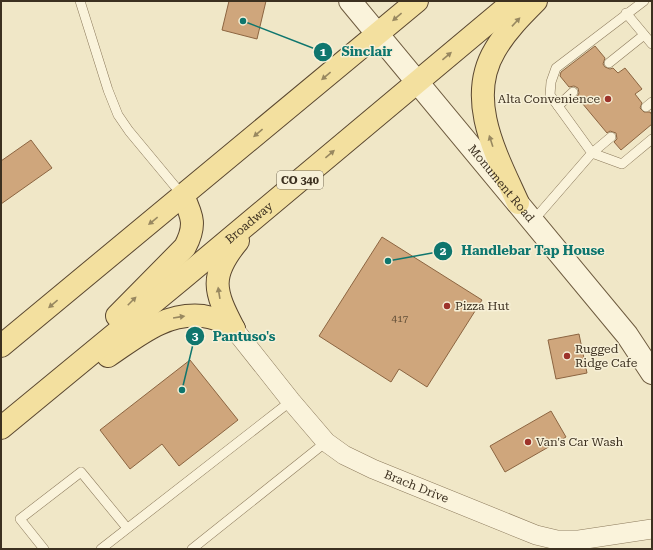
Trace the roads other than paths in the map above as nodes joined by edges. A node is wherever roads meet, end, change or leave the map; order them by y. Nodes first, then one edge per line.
1 (80, 1) edge
2 (350, 1) edge
3 (417, 1) edge
4 (514, 1) edge
5 (536, 1) edge
6 (644, 1) edge
7 (626, 13) junction
8 (378, 34) junction
9 (644, 34) junction
10 (652, 44) edge
11 (609, 63) dead end
12 (417, 81) junction
13 (573, 92) dead end
14 (558, 106) junction
15 (610, 137) dead end
16 (652, 139) edge
17 (592, 153) junction
18 (282, 195) junction
19 (183, 196) junction
20 (518, 203) junction
21 (533, 221) junction
22 (234, 329) junction
23 (1, 346) edge
24 (652, 373) edge
25 (291, 401) junction
26 (8, 422) edge
27 (326, 442) junction
28 (127, 528) junction
29 (652, 529) edge
30 (44, 549) edge
31 (101, 549) edge
32 (192, 549) edge

1 - 19 lane
2 - 8 main road, Monument Road
3 -> 8 main road
12 -> 4 main road, Broadway / CO 340
20 -> 5 main road
6 - 7 lane
7 - 9 lane
7 - 14 lane
8 - 12 main road, Monument Road
8 -> 19 main road
9 - 10 lane
9 - 11 lane
18 -> 12 main road, Broadway / CO 340
12 - 20 main road, Monument Road
13 - 14 lane
14 - 17 lane
15 - 17 lane
16 - 17 lane
17 - 21 lane
22 -> 18 main road
18 - 26 main road, Broadway / CO 340
19 -> 23 main road
26 -> 19 main road
20 - 21 main road, Monument Road
21 - 24 main road, Monument Road
22 - 25 street, Brach Drive
26 -> 22 main road
25 - 27 street, Brach Drive
25 - 28 lane
27 - 29 street, Brach Drive
27 - 32 lane
28 - 30 lane
28 - 31 lane

